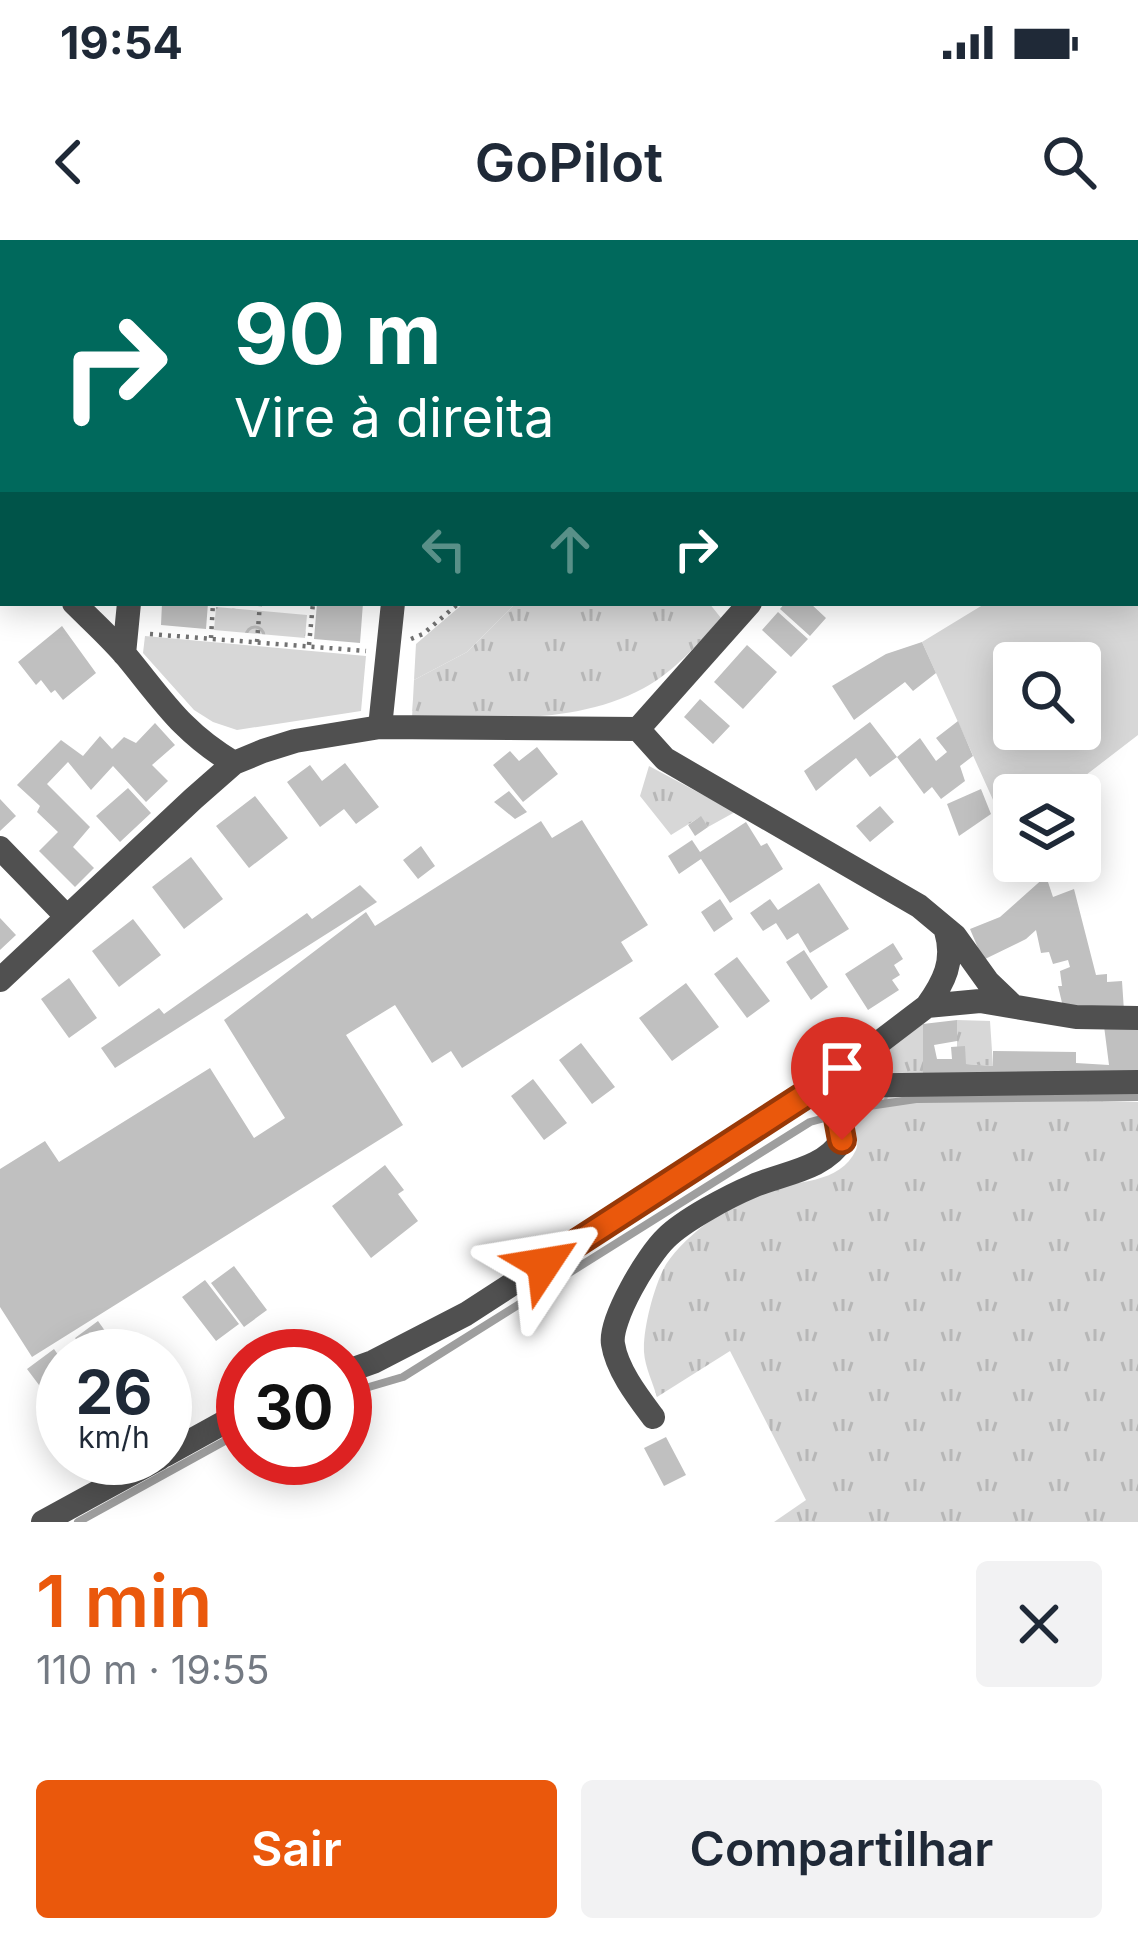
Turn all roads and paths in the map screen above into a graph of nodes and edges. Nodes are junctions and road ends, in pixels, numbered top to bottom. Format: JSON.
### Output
{"nodes":[{"id":1,"x":1030,"y":240,"type":"edge"},
{"id":2,"x":1042,"y":240,"type":"edge"},
{"id":3,"x":77,"y":606,"type":"edge"},
{"id":4,"x":129,"y":606,"type":"edge"},
{"id":5,"x":213,"y":606,"type":"edge"},
{"id":6,"x":260,"y":606,"type":"edge"},
{"id":7,"x":313,"y":606,"type":"edge"},
{"id":8,"x":394,"y":606,"type":"edge"},
{"id":9,"x":456,"y":606,"type":"edge"},
{"id":10,"x":747,"y":606,"type":"edge"},
{"id":11,"x":144,"y":633,"type":"dead end"},
{"id":12,"x":211,"y":638,"type":"junction"},
{"id":13,"x":256,"y":642,"type":"junction"},
{"id":14,"x":402,"y":643,"type":"dead end"},
{"id":15,"x":309,"y":646,"type":"junction"},
{"id":16,"x":367,"y":651,"type":"dead end"},
{"id":17,"x":124,"y":654,"type":"junction"},
{"id":18,"x":380,"y":728,"type":"junction"},
{"id":19,"x":638,"y":729,"type":"junction"},
{"id":20,"x":234,"y":763,"type":"junction"},
{"id":21,"x":0,"y":848,"type":"edge"},
{"id":22,"x":67,"y":917,"type":"junction"},
{"id":23,"x":944,"y":924,"type":"junction"},
{"id":24,"x":0,"y":980,"type":"edge"},
{"id":25,"x":1011,"y":1004,"type":"junction"},
{"id":26,"x":927,"y":1006,"type":"junction"},
{"id":27,"x":1138,"y":1018,"type":"edge"},
{"id":28,"x":1138,"y":1082,"type":"edge"},
{"id":29,"x":825,"y":1086,"type":"junction"},
{"id":30,"x":372,"y":1363,"type":"edge"},
{"id":31,"x":653,"y":1418,"type":"dead end"},
{"id":32,"x":110,"y":1485,"type":"edge"},
{"id":33,"x":44,"y":1522,"type":"edge"}],
"edges":[{"from":1,"to":2,"type":"path"},
{"from":3,"to":17,"type":"street"},
{"from":4,"to":17,"type":"street"},
{"from":5,"to":12,"type":"path"},
{"from":6,"to":13,"type":"path"},
{"from":7,"to":15,"type":"path"},
{"from":8,"to":18,"type":"street"},
{"from":9,"to":14,"type":"path"},
{"from":10,"to":19,"type":"street"},
{"from":11,"to":12,"type":"path"},
{"from":12,"to":13,"type":"path"},
{"from":13,"to":15,"type":"path"},
{"from":15,"to":16,"type":"path"},
{"from":17,"to":20,"type":"street"},
{"from":18,"to":19,"type":"street"},
{"from":18,"to":20,"type":"street"},
{"from":19,"to":23,"type":"street"},
{"from":20,"to":22,"type":"street"},
{"from":21,"to":22,"type":"street"},
{"from":22,"to":24,"type":"street"},
{"from":23,"to":25,"type":"street"},
{"from":23,"to":26,"type":"street"},
{"from":25,"to":26,"type":"street"},
{"from":25,"to":27,"type":"street"},
{"from":26,"to":29,"type":"street"},
{"from":28,"to":29,"type":"street"},
{"from":29,"to":30,"type":"street"},
{"from":29,"to":31,"type":"street"},
{"from":32,"to":33,"type":"street"}]}
